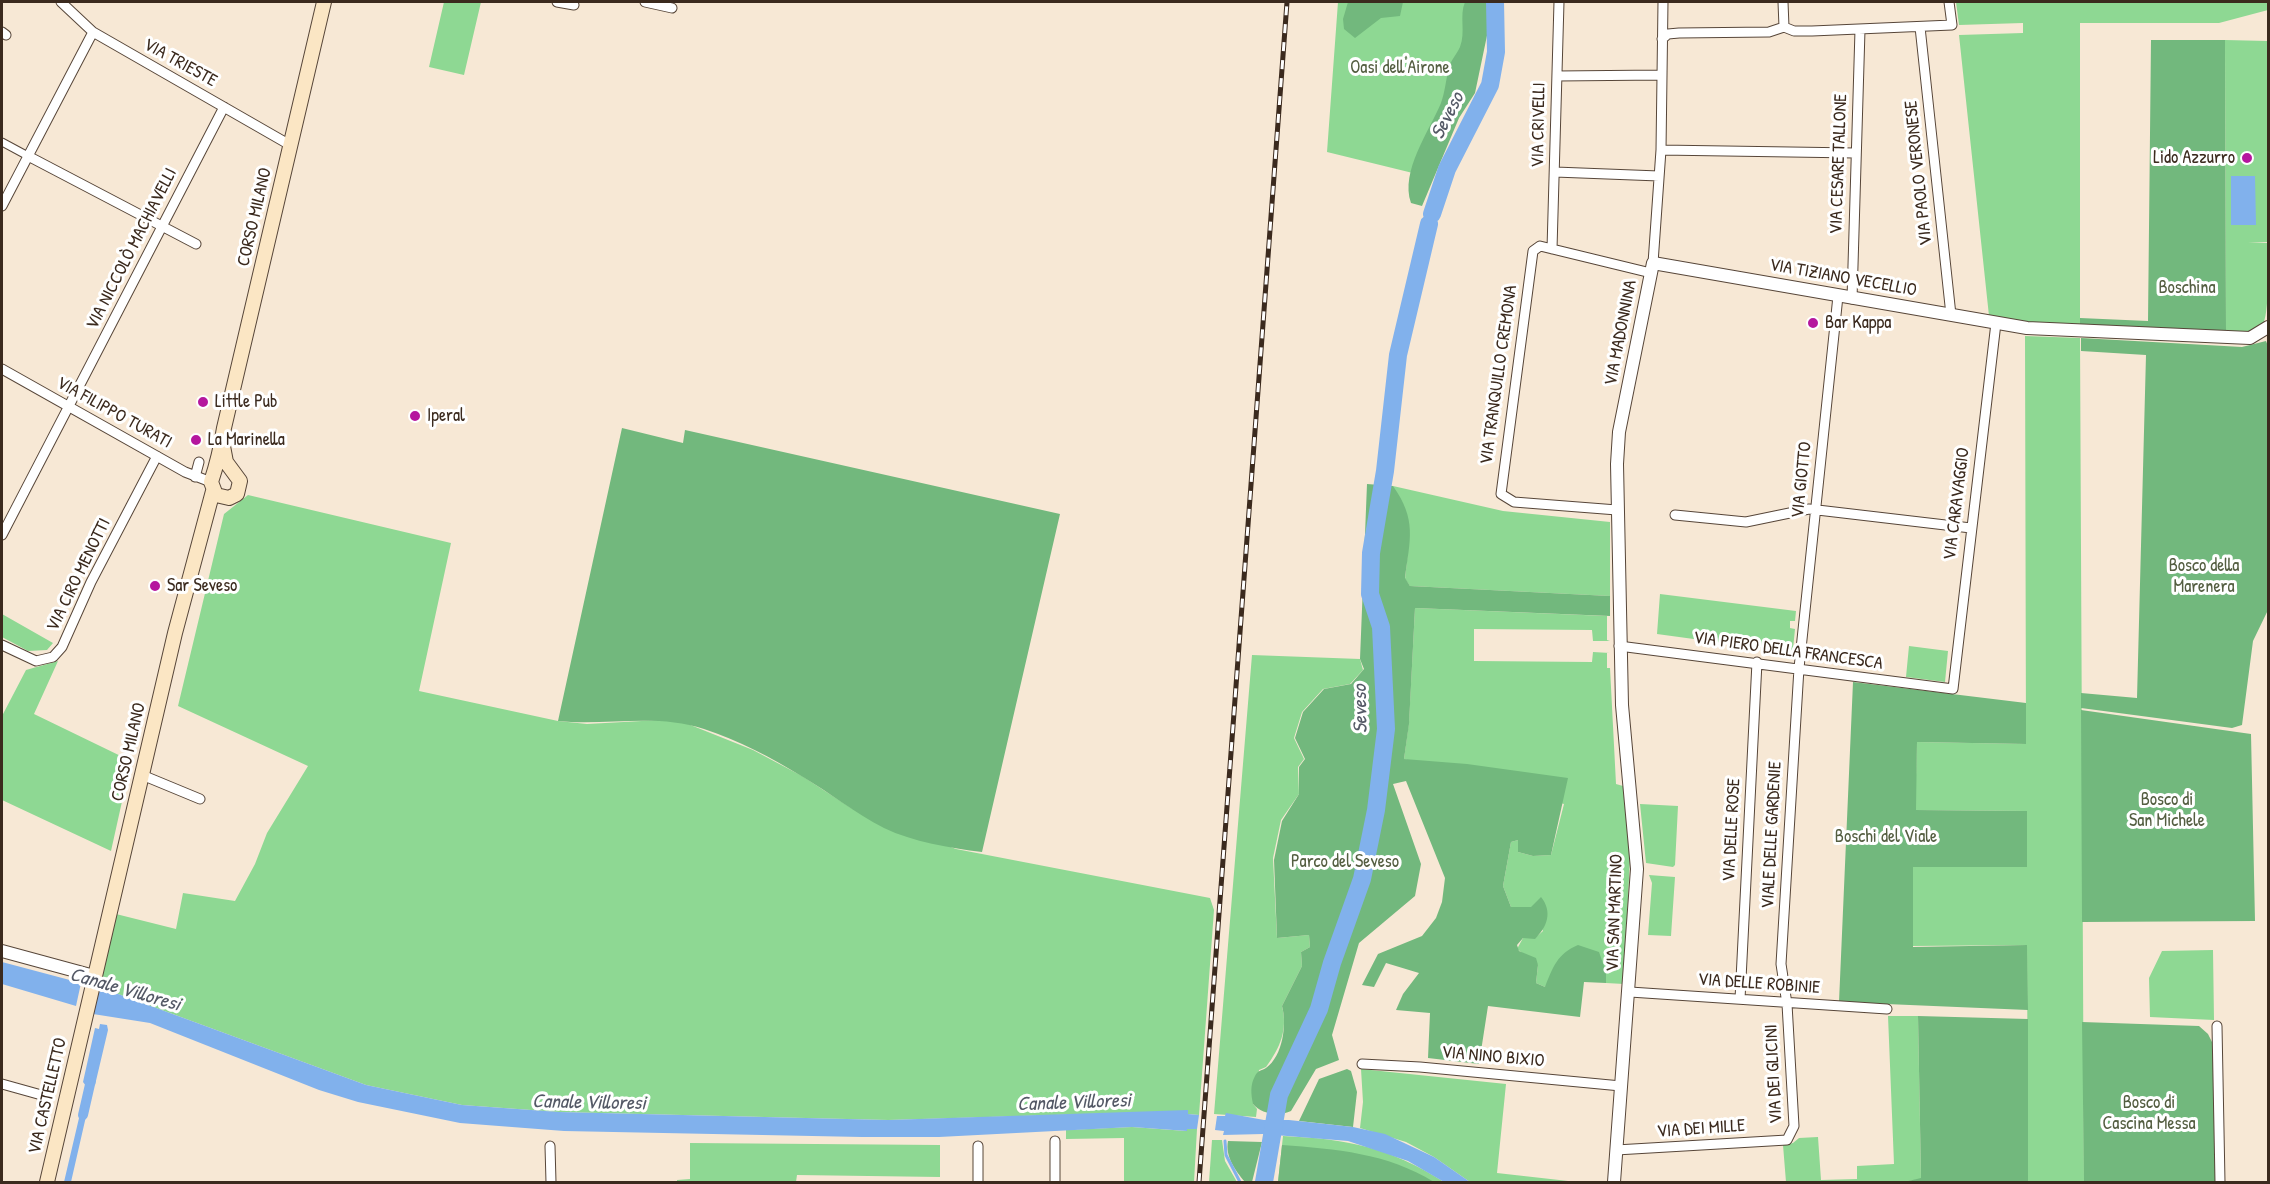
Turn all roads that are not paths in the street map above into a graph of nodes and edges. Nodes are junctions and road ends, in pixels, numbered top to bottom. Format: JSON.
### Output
{"nodes":[{"id":1,"x":61,"y":2,"type":"edge"},
{"id":2,"x":324,"y":2,"type":"edge"},
{"id":3,"x":557,"y":2,"type":"edge"},
{"id":4,"x":645,"y":2,"type":"edge"},
{"id":5,"x":1559,"y":2,"type":"edge"},
{"id":6,"x":1663,"y":2,"type":"edge"},
{"id":7,"x":1783,"y":2,"type":"edge"},
{"id":8,"x":1949,"y":2,"type":"edge"},
{"id":9,"x":574,"y":5,"type":"dead end"},
{"id":10,"x":672,"y":8,"type":"dead end"},
{"id":11,"x":1784,"y":27,"type":"junction"},
{"id":12,"x":1920,"y":27,"type":"junction"},
{"id":13,"x":1860,"y":30,"type":"junction"},
{"id":14,"x":93,"y":32,"type":"junction"},
{"id":15,"x":1665,"y":33,"type":"junction"},
{"id":16,"x":1661,"y":75,"type":"junction"},
{"id":17,"x":1557,"y":76,"type":"junction"},
{"id":18,"x":224,"y":106,"type":"junction"},
{"id":19,"x":2,"y":142,"type":"edge"},
{"id":20,"x":290,"y":145,"type":"junction"},
{"id":21,"x":1660,"y":150,"type":"junction"},
{"id":22,"x":1855,"y":153,"type":"junction"},
{"id":23,"x":28,"y":156,"type":"junction"},
{"id":24,"x":1555,"y":172,"type":"junction"},
{"id":25,"x":1659,"y":176,"type":"junction"},
{"id":26,"x":2,"y":206,"type":"edge"},
{"id":27,"x":162,"y":226,"type":"junction"},
{"id":28,"x":196,"y":244,"type":"dead end"},
{"id":29,"x":1552,"y":249,"type":"junction"},
{"id":30,"x":1652,"y":268,"type":"junction"},
{"id":31,"x":1838,"y":296,"type":"junction"},
{"id":32,"x":1852,"y":298,"type":"junction"},
{"id":33,"x":1951,"y":315,"type":"junction"},
{"id":34,"x":1996,"y":323,"type":"junction"},
{"id":35,"x":2268,"y":327,"type":"edge"},
{"id":36,"x":2,"y":369,"type":"edge"},
{"id":37,"x":69,"y":406,"type":"junction"},
{"id":38,"x":222,"y":441,"type":"junction"},
{"id":39,"x":157,"y":456,"type":"junction"},
{"id":40,"x":199,"y":462,"type":"dead end"},
{"id":41,"x":232,"y":471,"type":"junction"},
{"id":42,"x":195,"y":477,"type":"junction"},
{"id":43,"x":216,"y":486,"type":"junction"},
{"id":44,"x":1617,"y":510,"type":"junction"},
{"id":45,"x":1815,"y":510,"type":"junction"},
{"id":46,"x":1675,"y":515,"type":"dead end"},
{"id":47,"x":1971,"y":528,"type":"junction"},
{"id":48,"x":2,"y":535,"type":"edge"},
{"id":49,"x":2,"y":645,"type":"edge"},
{"id":50,"x":1619,"y":646,"type":"junction"},
{"id":51,"x":1757,"y":662,"type":"junction"},
{"id":52,"x":1799,"y":668,"type":"junction"},
{"id":53,"x":1953,"y":689,"type":"joint"},
{"id":54,"x":142,"y":775,"type":"junction"},
{"id":55,"x":200,"y":799,"type":"dead end"},
{"id":56,"x":2,"y":951,"type":"edge"},
{"id":57,"x":93,"y":981,"type":"junction"},
{"id":58,"x":1630,"y":992,"type":"junction"},
{"id":59,"x":1740,"y":999,"type":"junction"},
{"id":60,"x":1787,"y":1004,"type":"junction"},
{"id":61,"x":1887,"y":1009,"type":"dead end"},
{"id":62,"x":86,"y":1014,"type":"joint"},
{"id":63,"x":2217,"y":1026,"type":"dead end"},
{"id":64,"x":1362,"y":1064,"type":"dead end"},
{"id":65,"x":2,"y":1084,"type":"edge"},
{"id":66,"x":1621,"y":1086,"type":"junction"},
{"id":67,"x":45,"y":1095,"type":"dead end"},
{"id":68,"x":1787,"y":1140,"type":"joint"},
{"id":69,"x":1055,"y":1141,"type":"dead end"},
{"id":70,"x":550,"y":1146,"type":"dead end"},
{"id":71,"x":978,"y":1146,"type":"dead end"},
{"id":72,"x":1616,"y":1150,"type":"junction"},
{"id":73,"x":47,"y":1182,"type":"edge"},
{"id":74,"x":551,"y":1182,"type":"edge"},
{"id":75,"x":978,"y":1182,"type":"edge"},
{"id":76,"x":1055,"y":1182,"type":"edge"},
{"id":77,"x":1614,"y":1182,"type":"edge"},
{"id":78,"x":2220,"y":1182,"type":"edge"}],
"edges":[{"from":1,"to":14,"type":"street","name":"VIA TRIESTE"},
{"from":2,"to":20,"type":"main road","name":"CORSO MILANO"},
{"from":3,"to":9,"type":"street"},
{"from":4,"to":10,"type":"street"},
{"from":5,"to":17,"type":"street","name":"VIA CRIVELLI"},
{"from":6,"to":15,"type":"street","name":"VIA MADONNINA"},
{"from":7,"to":11,"type":"street"},
{"from":8,"to":12,"type":"street"},
{"from":11,"to":13,"type":"street"},
{"from":11,"to":15,"type":"street"},
{"from":12,"to":13,"type":"street"},
{"from":12,"to":33,"type":"street","name":"VIA PAOLO VERONESE"},
{"from":13,"to":22,"type":"street","name":"VIA CESARE TALLONE"},
{"from":14,"to":18,"type":"street","name":"VIA TRIESTE"},
{"from":14,"to":23,"type":"street"},
{"from":15,"to":16,"type":"street","name":"VIA MADONNINA"},
{"from":16,"to":17,"type":"street"},
{"from":16,"to":21,"type":"street","name":"VIA MADONNINA"},
{"from":17,"to":24,"type":"street","name":"VIA CRIVELLI"},
{"from":18,"to":20,"type":"street","name":"VIA TRIESTE"},
{"from":18,"to":27,"type":"street","name":"VIA NICCOLÒ MACHIAVELLI"},
{"from":19,"to":23,"type":"street"},
{"from":20,"to":38,"type":"main road","name":"CORSO MILANO"},
{"from":21,"to":22,"type":"street"},
{"from":21,"to":25,"type":"street","name":"VIA MADONNINA"},
{"from":22,"to":32,"type":"street","name":"VIA CESARE TALLONE"},
{"from":23,"to":26,"type":"street"},
{"from":23,"to":27,"type":"street"},
{"from":24,"to":25,"type":"street"},
{"from":24,"to":29,"type":"street","name":"VIA CRIVELLI"},
{"from":25,"to":30,"type":"street","name":"VIA MADONNINA"},
{"from":27,"to":28,"type":"street"},
{"from":27,"to":37,"type":"street","name":"VIA NICCOLÒ MACHIAVELLI"},
{"from":29,"to":30,"type":"street"},
{"from":29,"to":44,"type":"street","name":"VIA TRANQUILLO CREMONA"},
{"from":30,"to":31,"type":"street","name":"VIA TIZIANO VECELLIO"},
{"from":30,"to":44,"type":"street","name":"VIA MADONNINA"},
{"from":31,"to":32,"type":"street","name":"VIA TIZIANO VECELLIO"},
{"from":31,"to":45,"type":"street","name":"VIA GIOTTO"},
{"from":32,"to":33,"type":"street","name":"VIA TIZIANO VECELLIO"},
{"from":33,"to":34,"type":"street","name":"VIA TIZIANO VECELLIO"},
{"from":34,"to":35,"type":"street","name":"VIA TIZIANO VECELLIO"},
{"from":34,"to":47,"type":"street","name":"VIA CARAVAGGIO"},
{"from":36,"to":37,"type":"street","name":"VIA FILIPPO TURATI"},
{"from":37,"to":39,"type":"street","name":"VIA FILIPPO TURATI"},
{"from":37,"to":48,"type":"street","name":"VIA NICCOLÒ MACHIAVELLI"},
{"from":38,"to":41,"type":"main road"},
{"from":38,"to":43,"type":"main road","name":"CORSO MILANO"},
{"from":39,"to":42,"type":"street","name":"VIA FILIPPO TURATI"},
{"from":39,"to":49,"type":"street","name":"VIA CIRO MENOTTI"},
{"from":40,"to":42,"type":"street"},
{"from":41,"to":43,"type":"main road"},
{"from":41,"to":43,"type":"main road"},
{"from":42,"to":43,"type":"street","name":"VIA FILIPPO TURATI"},
{"from":43,"to":54,"type":"main road","name":"CORSO MILANO"},
{"from":44,"to":50,"type":"street","name":"VIA MADONNINA"},
{"from":45,"to":46,"type":"street"},
{"from":45,"to":47,"type":"street"},
{"from":45,"to":52,"type":"street","name":"VIA GIOTTO"},
{"from":47,"to":53,"type":"street","name":"VIA CARAVAGGIO"},
{"from":50,"to":51,"type":"street","name":"VIA PIERO DELLA FRANCESCA"},
{"from":50,"to":58,"type":"street","name":"VIA SAN MARTINO"},
{"from":51,"to":52,"type":"street","name":"VIA PIERO DELLA FRANCESCA"},
{"from":51,"to":59,"type":"street","name":"VIA DELLE ROSE"},
{"from":52,"to":53,"type":"street","name":"VIA PIERO DELLA FRANCESCA"},
{"from":52,"to":60,"type":"street","name":"VIALE DELLE GARDENIE"},
{"from":54,"to":55,"type":"street"},
{"from":54,"to":57,"type":"main road","name":"CORSO MILANO"},
{"from":56,"to":57,"type":"street"},
{"from":57,"to":62,"type":"main road","name":"CORSO MILANO"},
{"from":58,"to":59,"type":"street","name":"VIA DELLE ROBINIE"},
{"from":58,"to":66,"type":"street","name":"VIA SAN MARTINO"},
{"from":59,"to":60,"type":"street","name":"VIA DELLE ROBINIE"},
{"from":60,"to":61,"type":"street","name":"VIA DELLE ROBINIE"},
{"from":60,"to":68,"type":"street","name":"VIA DEI GLICINI"},
{"from":62,"to":73,"type":"main road","name":"VIA CASTELLETTO"},
{"from":63,"to":78,"type":"street"},
{"from":64,"to":66,"type":"street","name":"VIA NINO BIXIO"},
{"from":65,"to":67,"type":"street"},
{"from":66,"to":72,"type":"street","name":"VIA SAN MARTINO"},
{"from":68,"to":72,"type":"street","name":"VIA DEI MILLE"},
{"from":69,"to":76,"type":"street"},
{"from":70,"to":74,"type":"street"},
{"from":71,"to":75,"type":"street"},
{"from":72,"to":77,"type":"street","name":"VIA SAN MARTINO"}]}
